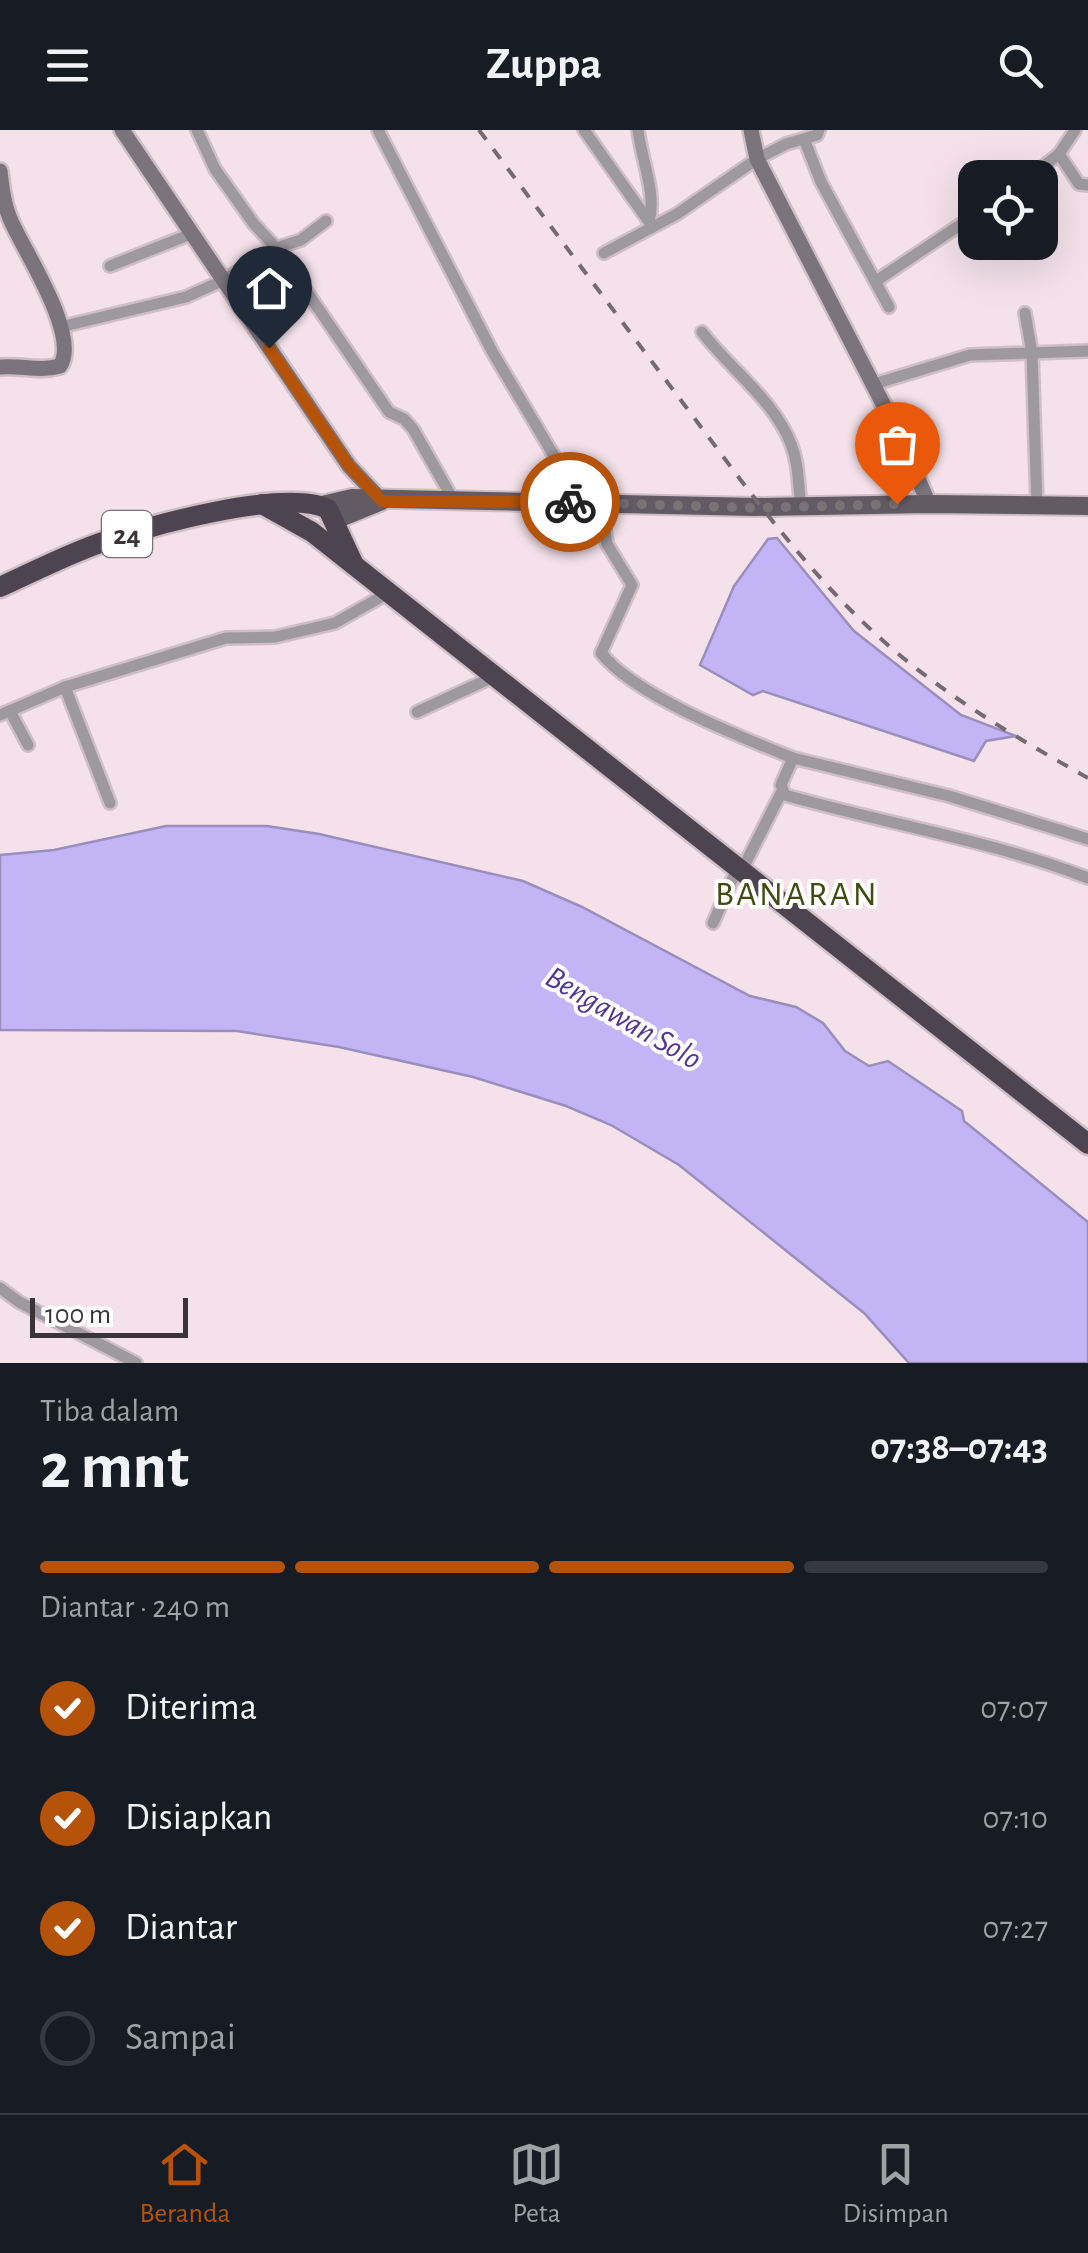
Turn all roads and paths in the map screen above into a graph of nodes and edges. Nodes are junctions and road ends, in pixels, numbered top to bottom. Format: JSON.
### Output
{"nodes":[{"id":1,"x":122,"y":130,"type":"edge"},
{"id":2,"x":197,"y":130,"type":"edge"},
{"id":3,"x":378,"y":130,"type":"edge"},
{"id":4,"x":584,"y":130,"type":"edge"},
{"id":5,"x":638,"y":130,"type":"edge"},
{"id":6,"x":751,"y":130,"type":"edge"},
{"id":7,"x":819,"y":130,"type":"edge"},
{"id":8,"x":1075,"y":130,"type":"edge"},
{"id":9,"x":804,"y":139,"type":"junction"},
{"id":10,"x":1059,"y":154,"type":"junction"},
{"id":11,"x":756,"y":159,"type":"junction"},
{"id":12,"x":1052,"y":160,"type":"edge"},
{"id":13,"x":0,"y":170,"type":"edge"},
{"id":14,"x":1088,"y":185,"type":"edge"},
{"id":15,"x":326,"y":220,"type":"dead end"},
{"id":16,"x":651,"y":224,"type":"junction"},
{"id":17,"x":958,"y":226,"type":"edge"},
{"id":18,"x":192,"y":234,"type":"junction"},
{"id":19,"x":276,"y":248,"type":"junction"},
{"id":20,"x":604,"y":254,"type":"dead end"},
{"id":21,"x":110,"y":266,"type":"dead end"},
{"id":22,"x":224,"y":280,"type":"junction"},
{"id":23,"x":876,"y":281,"type":"junction"},
{"id":24,"x":890,"y":308,"type":"dead end"},
{"id":25,"x":1025,"y":313,"type":"dead end"},
{"id":26,"x":60,"y":327,"type":"junction"},
{"id":27,"x":702,"y":332,"type":"dead end"},
{"id":28,"x":1088,"y":351,"type":"edge"},
{"id":29,"x":1032,"y":354,"type":"junction"},
{"id":30,"x":0,"y":367,"type":"edge"},
{"id":31,"x":874,"y":384,"type":"junction"},
{"id":32,"x":382,"y":501,"type":"junction"},
{"id":33,"x":454,"y":501,"type":"junction"},
{"id":34,"x":592,"y":503,"type":"junction"},
{"id":35,"x":262,"y":504,"type":"junction"},
{"id":36,"x":929,"y":504,"type":"junction"},
{"id":37,"x":1037,"y":505,"type":"junction"},
{"id":38,"x":318,"y":506,"type":"junction"},
{"id":39,"x":801,"y":506,"type":"junction"},
{"id":40,"x":1088,"y":506,"type":"edge"},
{"id":41,"x":333,"y":521,"type":"junction"},
{"id":42,"x":312,"y":532,"type":"junction"},
{"id":43,"x":355,"y":567,"type":"junction"},
{"id":44,"x":0,"y":588,"type":"edge"},
{"id":45,"x":388,"y":593,"type":"junction"},
{"id":46,"x":493,"y":676,"type":"junction"},
{"id":47,"x":65,"y":687,"type":"junction"},
{"id":48,"x":417,"y":712,"type":"dead end"},
{"id":49,"x":5,"y":713,"type":"edge"},
{"id":50,"x":28,"y":746,"type":"dead end"},
{"id":51,"x":792,"y":758,"type":"junction"},
{"id":52,"x":782,"y":791,"type":"junction"},
{"id":53,"x":110,"y":803,"type":"dead end"},
{"id":54,"x":1088,"y":839,"type":"edge"},
{"id":55,"x":739,"y":870,"type":"junction"},
{"id":56,"x":1088,"y":878,"type":"edge"},
{"id":57,"x":713,"y":923,"type":"dead end"},
{"id":58,"x":1088,"y":1144,"type":"edge"},
{"id":59,"x":0,"y":1288,"type":"edge"},
{"id":60,"x":136,"y":1363,"type":"edge"}],
"edges":[{"from":1,"to":18,"type":"street"},
{"from":2,"to":19,"type":"street"},
{"from":3,"to":34,"type":"street"},
{"from":4,"to":16,"type":"street"},
{"from":5,"to":16,"type":"street"},
{"from":6,"to":11,"type":"street"},
{"from":7,"to":9,"type":"street"},
{"from":8,"to":10,"type":"street"},
{"from":9,"to":11,"type":"street"},
{"from":9,"to":23,"type":"street"},
{"from":10,"to":12,"type":"street"},
{"from":10,"to":14,"type":"street"},
{"from":11,"to":16,"type":"street"},
{"from":11,"to":31,"type":"street"},
{"from":13,"to":26,"type":"street"},
{"from":15,"to":19,"type":"street"},
{"from":16,"to":20,"type":"street"},
{"from":17,"to":23,"type":"street"},
{"from":18,"to":21,"type":"street"},
{"from":18,"to":22,"type":"street"},
{"from":19,"to":22,"type":"street"},
{"from":19,"to":33,"type":"street"},
{"from":22,"to":26,"type":"street"},
{"from":22,"to":32,"type":"street"},
{"from":23,"to":24,"type":"street"},
{"from":25,"to":29,"type":"street"},
{"from":26,"to":30,"type":"street"},
{"from":27,"to":39,"type":"street"},
{"from":28,"to":29,"type":"street"},
{"from":29,"to":31,"type":"street"},
{"from":29,"to":37,"type":"street"},
{"from":31,"to":36,"type":"street"},
{"from":32,"to":33,"type":"main road"},
{"from":32,"to":38,"type":"main road"},
{"from":32,"to":41,"type":"main road"},
{"from":33,"to":34,"type":"main road"},
{"from":34,"to":39,"type":"main road"},
{"from":34,"to":51,"type":"street"},
{"from":35,"to":38,"type":"highway","number":"24"},
{"from":35,"to":42,"type":"highway"},
{"from":35,"to":44,"type":"highway","number":"24"},
{"from":36,"to":37,"type":"main road"},
{"from":36,"to":39,"type":"main road"},
{"from":37,"to":40,"type":"main road"},
{"from":38,"to":41,"type":"highway"},
{"from":38,"to":42,"type":"highway"},
{"from":41,"to":42,"type":"highway"},
{"from":41,"to":43,"type":"highway"},
{"from":42,"to":43,"type":"highway"},
{"from":43,"to":45,"type":"highway"},
{"from":45,"to":46,"type":"highway"},
{"from":45,"to":47,"type":"street"},
{"from":46,"to":48,"type":"street"},
{"from":46,"to":55,"type":"highway"},
{"from":47,"to":49,"type":"street"},
{"from":47,"to":53,"type":"street"},
{"from":49,"to":50,"type":"street"},
{"from":51,"to":52,"type":"street"},
{"from":51,"to":54,"type":"street"},
{"from":52,"to":55,"type":"street"},
{"from":52,"to":56,"type":"street"},
{"from":55,"to":57,"type":"street"},
{"from":55,"to":58,"type":"highway"},
{"from":59,"to":60,"type":"street"}]}
